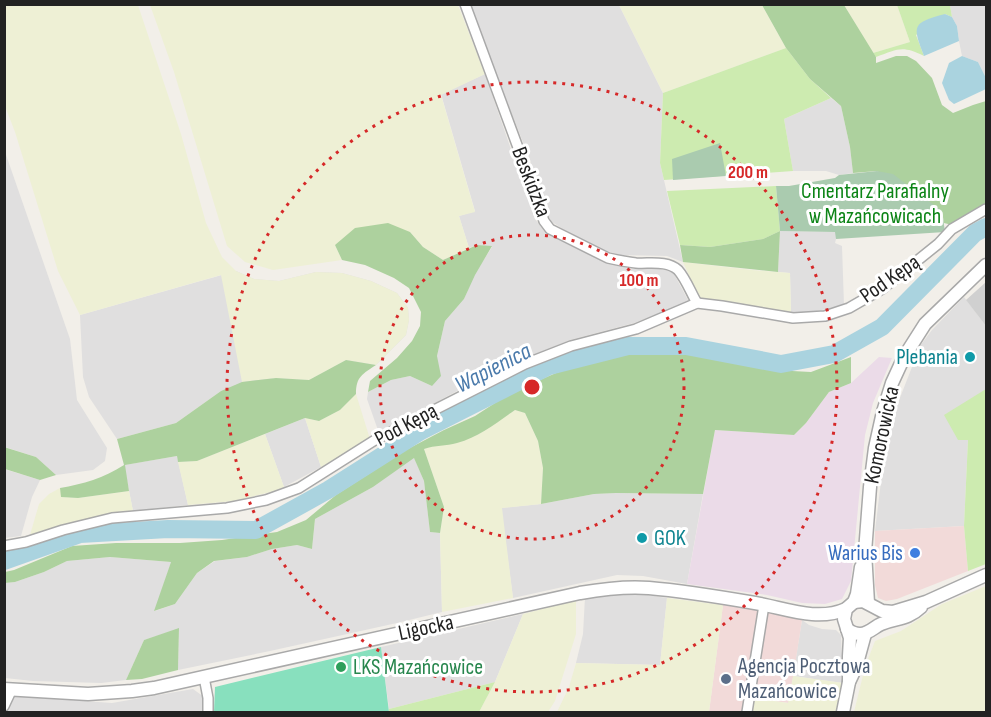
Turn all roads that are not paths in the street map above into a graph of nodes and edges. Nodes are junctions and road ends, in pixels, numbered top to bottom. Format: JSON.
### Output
{"nodes":[{"id":1,"x":465,"y":4,"type":"edge"},
{"id":2,"x":987,"y":209,"type":"edge"},
{"id":3,"x":987,"y":265,"type":"edge"},
{"id":4,"x":697,"y":303,"type":"junction"},
{"id":5,"x":4,"y":546,"type":"edge"},
{"id":6,"x":865,"y":552,"type":"junction"},
{"id":7,"x":987,"y":575,"type":"edge"},
{"id":8,"x":926,"y":602,"type":"junction"},
{"id":9,"x":764,"y":605,"type":"junction"},
{"id":10,"x":850,"y":605,"type":"junction"},
{"id":11,"x":871,"y":605,"type":"junction"},
{"id":12,"x":806,"y":614,"type":"junction"},
{"id":13,"x":846,"y":626,"type":"junction"},
{"id":14,"x":870,"y":630,"type":"junction"},
{"id":15,"x":204,"y":677,"type":"junction"},
{"id":16,"x":849,"y":682,"type":"junction"},
{"id":17,"x":8,"y":689,"type":"edge"},
{"id":18,"x":4,"y":706,"type":"edge"},
{"id":19,"x":208,"y":712,"type":"edge"},
{"id":20,"x":747,"y":712,"type":"edge"},
{"id":21,"x":843,"y":712,"type":"edge"}],
"edges":[{"from":1,"to":4,"type":"street","name":"Beskidzka"},
{"from":2,"to":4,"type":"street","name":"Pod Kępą"},
{"from":3,"to":6,"type":"street","name":"Komorowicka"},
{"from":4,"to":5,"type":"street","name":"Pod Kępą"},
{"from":6,"to":10,"type":"street"},
{"from":6,"to":11,"type":"street","name":"Komorowicka"},
{"from":7,"to":8,"type":"street"},
{"from":8,"to":11,"type":"street"},
{"from":8,"to":14,"type":"street"},
{"from":9,"to":12,"type":"street","name":"Ligocka"},
{"from":9,"to":15,"type":"street","name":"Ligocka"},
{"from":9,"to":20,"type":"street"},
{"from":10,"to":11,"type":"street"},
{"from":10,"to":12,"type":"street","name":"Ligocka"},
{"from":10,"to":13,"type":"street"},
{"from":11,"to":14,"type":"street"},
{"from":12,"to":13,"type":"street"},
{"from":13,"to":14,"type":"street"},
{"from":13,"to":16,"type":"street"},
{"from":14,"to":16,"type":"street"},
{"from":15,"to":17,"type":"street","name":"Ligocka"},
{"from":15,"to":19,"type":"street"},
{"from":16,"to":21,"type":"street"},
{"from":17,"to":18,"type":"street"}]}
